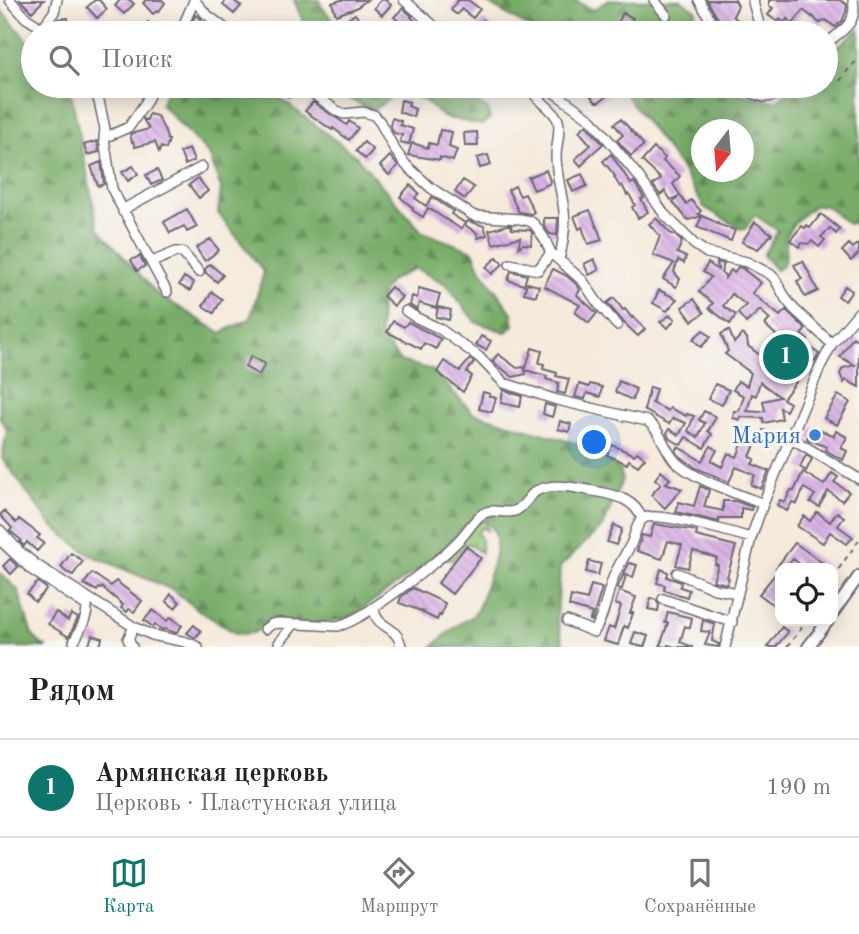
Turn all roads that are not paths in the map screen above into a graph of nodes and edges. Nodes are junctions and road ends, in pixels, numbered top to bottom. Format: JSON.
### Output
{"nodes":[{"id":1,"x":10,"y":0,"type":"edge"},
{"id":2,"x":57,"y":0,"type":"edge"},
{"id":3,"x":404,"y":0,"type":"edge"},
{"id":4,"x":654,"y":0,"type":"edge"},
{"id":5,"x":699,"y":0,"type":"edge"},
{"id":6,"x":853,"y":0,"type":"edge"},
{"id":7,"x":194,"y":1,"type":"edge"},
{"id":8,"x":751,"y":1,"type":"edge"},
{"id":9,"x":666,"y":15,"type":"dead end"},
{"id":10,"x":30,"y":21,"type":"edge"},
{"id":11,"x":50,"y":21,"type":"edge"},
{"id":12,"x":185,"y":21,"type":"edge"},
{"id":13,"x":215,"y":21,"type":"edge"},
{"id":14,"x":428,"y":21,"type":"edge"},
{"id":15,"x":711,"y":21,"type":"edge"},
{"id":16,"x":758,"y":21,"type":"edge"},
{"id":17,"x":838,"y":34,"type":"edge"},
{"id":18,"x":97,"y":98,"type":"edge"},
{"id":19,"x":148,"y":98,"type":"edge"},
{"id":20,"x":151,"y":98,"type":"edge"},
{"id":21,"x":319,"y":98,"type":"edge"},
{"id":22,"x":537,"y":98,"type":"edge"},
{"id":23,"x":562,"y":98,"type":"edge"},
{"id":24,"x":146,"y":116,"type":"dead end"},
{"id":25,"x":104,"y":138,"type":"junction"},
{"id":26,"x":202,"y":167,"type":"dead end"},
{"id":27,"x":123,"y":212,"type":"junction"},
{"id":28,"x":551,"y":253,"type":"junction"},
{"id":29,"x":559,"y":260,"type":"junction"},
{"id":30,"x":152,"y":262,"type":"junction"},
{"id":31,"x":510,"y":264,"type":"dead end"},
{"id":32,"x":199,"y":272,"type":"dead end"},
{"id":33,"x":167,"y":292,"type":"dead end"},
{"id":34,"x":406,"y":311,"type":"dead end"},
{"id":35,"x":859,"y":312,"type":"edge"},
{"id":36,"x":617,"y":325,"type":"dead end"},
{"id":37,"x":832,"y":344,"type":"junction"},
{"id":38,"x":791,"y":438,"type":"junction"},
{"id":39,"x":859,"y":479,"type":"edge"},
{"id":40,"x":763,"y":504,"type":"junction"},
{"id":41,"x":642,"y":519,"type":"junction"},
{"id":42,"x":0,"y":530,"type":"edge"},
{"id":43,"x":751,"y":538,"type":"junction"},
{"id":44,"x":0,"y":540,"type":"edge"},
{"id":45,"x":677,"y":573,"type":"dead end"},
{"id":46,"x":859,"y":576,"type":"edge"},
{"id":47,"x":738,"y":593,"type":"junction"},
{"id":48,"x":663,"y":599,"type":"dead end"},
{"id":49,"x":838,"y":606,"type":"edge"},
{"id":50,"x":374,"y":608,"type":"junction"},
{"id":51,"x":567,"y":621,"type":"dead end"},
{"id":52,"x":732,"y":622,"type":"junction"},
{"id":53,"x":294,"y":624,"type":"junction"},
{"id":54,"x":824,"y":626,"type":"edge"},
{"id":55,"x":134,"y":627,"type":"junction"},
{"id":56,"x":265,"y":629,"type":"dead end"},
{"id":57,"x":74,"y":642,"type":"dead end"},
{"id":58,"x":279,"y":643,"type":"dead end"},
{"id":59,"x":131,"y":647,"type":"edge"},
{"id":60,"x":198,"y":647,"type":"edge"},
{"id":61,"x":400,"y":647,"type":"edge"},
{"id":62,"x":725,"y":647,"type":"edge"},
{"id":63,"x":808,"y":647,"type":"edge"}],
"edges":[{"from":1,"to":10,"type":"street"},
{"from":2,"to":11,"type":"street"},
{"from":3,"to":14,"type":"street"},
{"from":4,"to":9,"type":"street"},
{"from":5,"to":15,"type":"street"},
{"from":6,"to":17,"type":"street"},
{"from":7,"to":12,"type":"street"},
{"from":7,"to":13,"type":"street"},
{"from":8,"to":16,"type":"street"},
{"from":18,"to":25,"type":"street"},
{"from":19,"to":25,"type":"street"},
{"from":20,"to":24,"type":"street"},
{"from":21,"to":28,"type":"street"},
{"from":22,"to":29,"type":"street"},
{"from":23,"to":37,"type":"street"},
{"from":25,"to":27,"type":"street"},
{"from":26,"to":27,"type":"street"},
{"from":27,"to":30,"type":"street"},
{"from":28,"to":29,"type":"street"},
{"from":28,"to":31,"type":"street"},
{"from":29,"to":36,"type":"street"},
{"from":30,"to":32,"type":"street"},
{"from":30,"to":33,"type":"street"},
{"from":34,"to":40,"type":"street"},
{"from":35,"to":37,"type":"street"},
{"from":37,"to":38,"type":"street"},
{"from":38,"to":39,"type":"street"},
{"from":38,"to":40,"type":"street"},
{"from":40,"to":43,"type":"street"},
{"from":41,"to":43,"type":"street"},
{"from":41,"to":50,"type":"street"},
{"from":41,"to":51,"type":"street"},
{"from":42,"to":55,"type":"street"},
{"from":43,"to":47,"type":"street"},
{"from":44,"to":57,"type":"street"},
{"from":45,"to":47,"type":"street"},
{"from":46,"to":49,"type":"main road"},
{"from":47,"to":52,"type":"street"},
{"from":48,"to":52,"type":"street"},
{"from":50,"to":53,"type":"street"},
{"from":50,"to":61,"type":"street"},
{"from":52,"to":62,"type":"street"},
{"from":53,"to":56,"type":"street"},
{"from":53,"to":58,"type":"street"},
{"from":54,"to":63,"type":"main road"},
{"from":55,"to":59,"type":"street"},
{"from":55,"to":60,"type":"street"}]}
